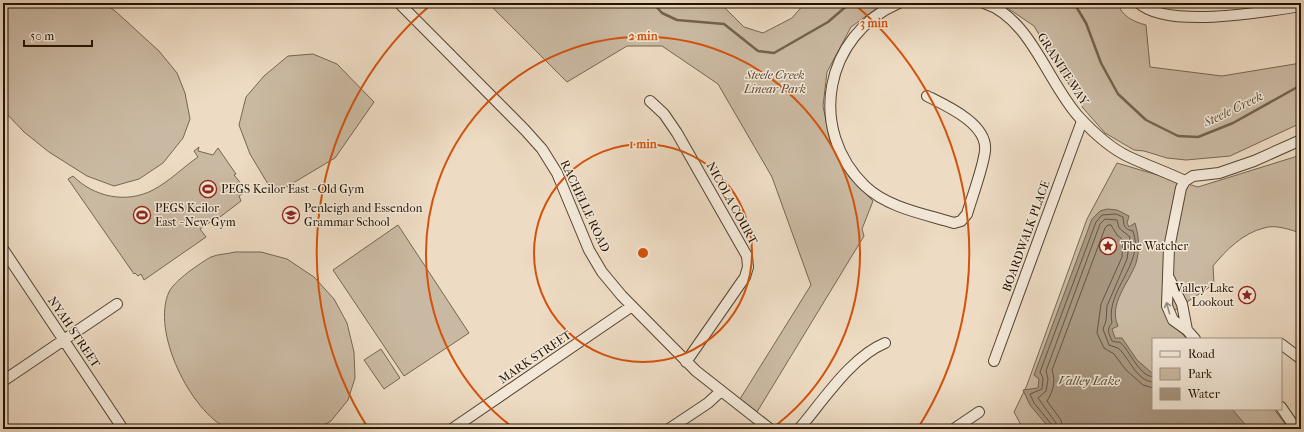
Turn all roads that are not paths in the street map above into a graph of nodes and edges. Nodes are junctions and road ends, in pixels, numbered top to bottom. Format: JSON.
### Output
{"nodes":[{"id":1,"x":399,"y":3,"type":"edge"},
{"id":2,"x":899,"y":3,"type":"edge"},
{"id":3,"x":984,"y":3,"type":"edge"},
{"id":4,"x":1133,"y":3,"type":"edge"},
{"id":5,"x":1139,"y":3,"type":"edge"},
{"id":6,"x":1301,"y":6,"type":"edge"},
{"id":7,"x":1166,"y":14,"type":"junction"},
{"id":8,"x":927,"y":96,"type":"dead end"},
{"id":9,"x":650,"y":101,"type":"dead end"},
{"id":10,"x":1082,"y":120,"type":"junction"},
{"id":11,"x":1301,"y":140,"type":"edge"},
{"id":12,"x":1185,"y":181,"type":"junction"},
{"id":13,"x":3,"y":249,"type":"edge"},
{"id":14,"x":1169,"y":278,"type":"junction"},
{"id":15,"x":117,"y":304,"type":"dead end"},
{"id":16,"x":632,"y":306,"type":"junction"},
{"id":17,"x":1187,"y":330,"type":"junction"},
{"id":18,"x":1194,"y":338,"type":"edge"},
{"id":19,"x":64,"y":340,"type":"junction"},
{"id":20,"x":885,"y":343,"type":"dead end"},
{"id":21,"x":1282,"y":345,"type":"edge"},
{"id":22,"x":1301,"y":359,"type":"edge"},
{"id":23,"x":994,"y":361,"type":"dead end"},
{"id":24,"x":686,"y":362,"type":"junction"},
{"id":25,"x":3,"y":381,"type":"edge"},
{"id":26,"x":721,"y":391,"type":"junction"},
{"id":27,"x":1282,"y":408,"type":"edge"},
{"id":28,"x":979,"y":412,"type":"dead end"},
{"id":29,"x":123,"y":429,"type":"edge"},
{"id":30,"x":452,"y":429,"type":"edge"},
{"id":31,"x":669,"y":429,"type":"edge"},
{"id":32,"x":770,"y":429,"type":"edge"},
{"id":33,"x":799,"y":429,"type":"edge"},
{"id":34,"x":954,"y":429,"type":"edge"},
{"id":35,"x":1296,"y":429,"type":"edge"}],
"edges":[{"from":1,"to":16,"type":"street","name":"RACHELLE ROAD"},
{"from":2,"to":8,"type":"street"},
{"from":3,"to":10,"type":"street","name":"GRANITE WAY"},
{"from":4,"to":7,"type":"street"},
{"from":5,"to":7,"type":"street"},
{"from":6,"to":7,"type":"street"},
{"from":9,"to":24,"type":"street","name":"NICOLA COURT"},
{"from":10,"to":12,"type":"street","name":"GRANITE WAY"},
{"from":10,"to":23,"type":"street","name":"BOARDWALK PLACE"},
{"from":11,"to":12,"type":"street"},
{"from":12,"to":14,"type":"street"},
{"from":13,"to":19,"type":"street","name":"NYAH STREET"},
{"from":14,"to":17,"type":"street"},
{"from":17,"to":14,"type":"street","one_way":true},
{"from":15,"to":19,"type":"street"},
{"from":16,"to":24,"type":"street","name":"RACHELLE ROAD"},
{"from":16,"to":30,"type":"street","name":"MARK STREET"},
{"from":17,"to":18,"type":"street"},
{"from":19,"to":25,"type":"street"},
{"from":19,"to":29,"type":"street","name":"NYAH STREET"},
{"from":20,"to":33,"type":"street"},
{"from":21,"to":22,"type":"street"},
{"from":24,"to":26,"type":"street","name":"RACHELLE ROAD"},
{"from":26,"to":31,"type":"street"},
{"from":26,"to":32,"type":"street","name":"RACHELLE ROAD"},
{"from":27,"to":35,"type":"street"},
{"from":28,"to":34,"type":"street"}]}
